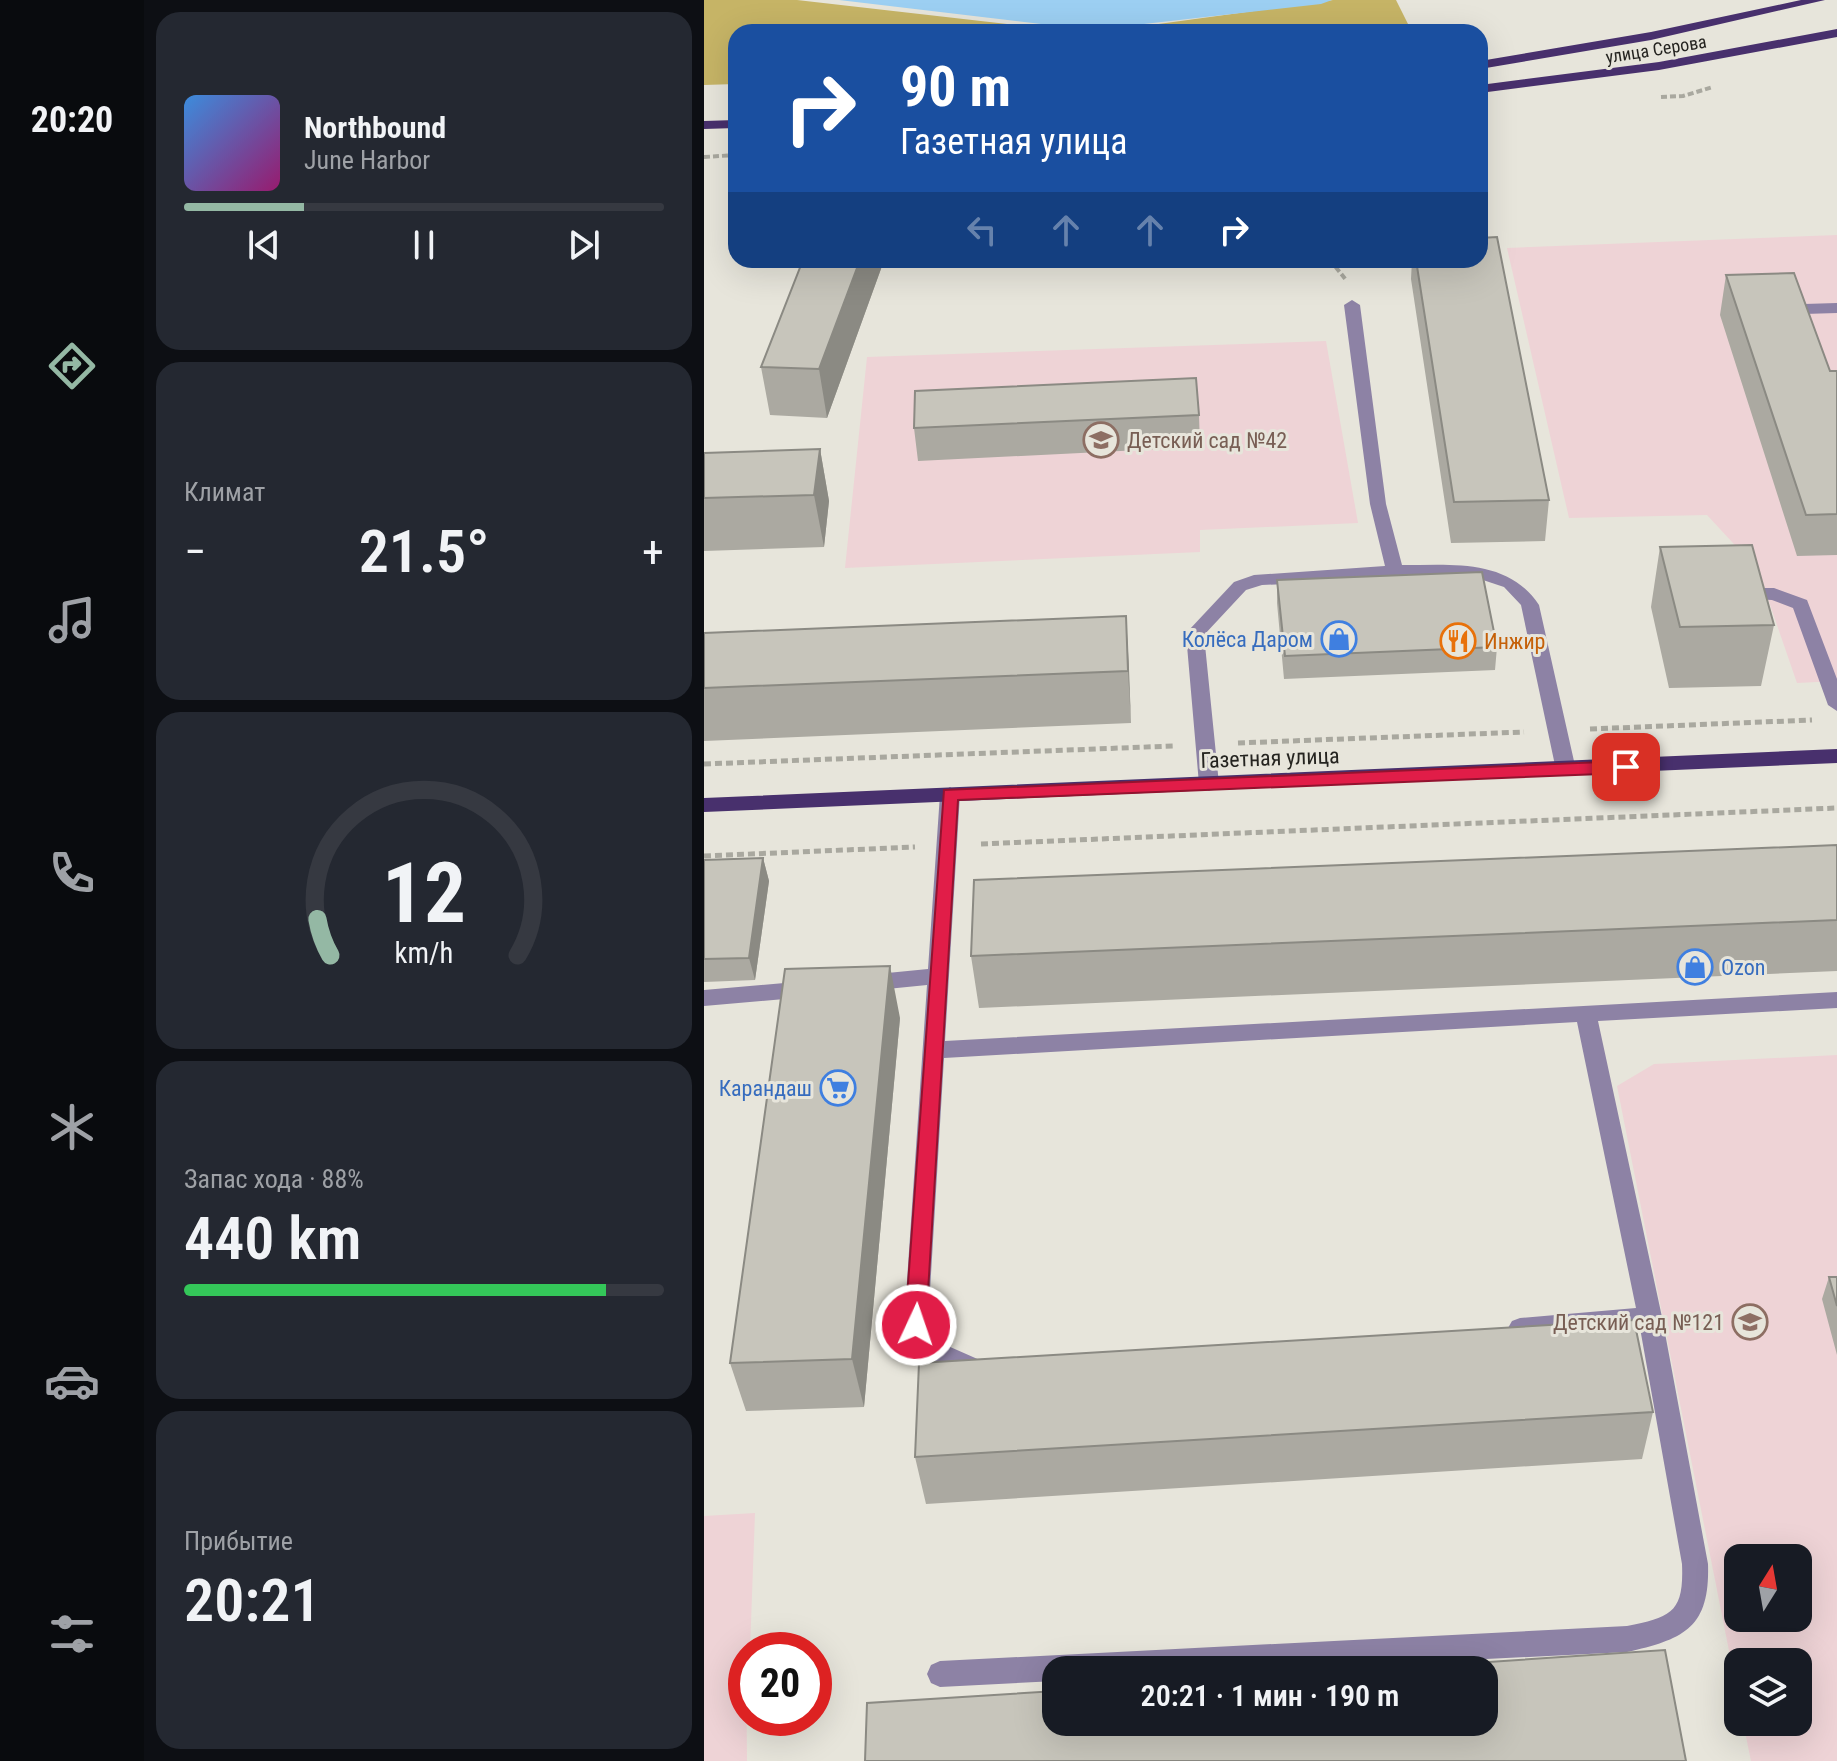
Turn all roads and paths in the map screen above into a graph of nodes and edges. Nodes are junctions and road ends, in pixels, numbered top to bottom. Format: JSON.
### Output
{"nodes":[{"id":1,"x":1819,"y":0,"type":"edge"},
{"id":2,"x":1837,"y":33,"type":"edge"},
{"id":3,"x":1488,"y":64,"type":"edge"},
{"id":4,"x":1488,"y":88,"type":"edge"},
{"id":5,"x":728,"y":124,"type":"edge"},
{"id":6,"x":704,"y":125,"type":"edge"},
{"id":7,"x":728,"y":156,"type":"edge"},
{"id":8,"x":704,"y":157,"type":"edge"},
{"id":9,"x":1352,"y":305,"type":"dead end"},
{"id":10,"x":1837,"y":308,"type":"edge"},
{"id":11,"x":1804,"y":309,"type":"edge"},
{"id":12,"x":1395,"y":571,"type":"junction"},
{"id":13,"x":1727,"y":594,"type":"edge"},
{"id":14,"x":1837,"y":705,"type":"edge"},
{"id":15,"x":1822,"y":720,"type":"dead end"},
{"id":16,"x":1559,"y":731,"type":"junction"},
{"id":17,"x":1206,"y":745,"type":"junction"},
{"id":18,"x":1837,"y":756,"type":"edge"},
{"id":19,"x":704,"y":764,"type":"edge"},
{"id":20,"x":1566,"y":770,"type":"junction"},
{"id":21,"x":1209,"y":784,"type":"junction"},
{"id":22,"x":950,"y":794,"type":"junction"},
{"id":23,"x":704,"y":805,"type":"edge"},
{"id":24,"x":1837,"y":808,"type":"edge"},
{"id":25,"x":948,"y":845,"type":"junction"},
{"id":26,"x":704,"y":856,"type":"edge"},
{"id":27,"x":938,"y":976,"type":"junction"},
{"id":28,"x":704,"y":998,"type":"edge"},
{"id":29,"x":1837,"y":1000,"type":"edge"},
{"id":30,"x":1586,"y":1014,"type":"junction"},
{"id":31,"x":933,"y":1050,"type":"junction"},
{"id":32,"x":1650,"y":1317,"type":"junction"},
{"id":33,"x":1493,"y":1330,"type":"edge"},
{"id":34,"x":996,"y":1370,"type":"edge"},
{"id":35,"x":940,"y":1674,"type":"dead end"}],
"edges":[{"from":1,"to":3,"type":"main road","name":"улица Серова"},
{"from":2,"to":4,"type":"main road","name":"улица Серова"},
{"from":5,"to":6,"type":"main road"},
{"from":7,"to":8,"type":"path"},
{"from":9,"to":12,"type":"lane"},
{"from":10,"to":11,"type":"lane"},
{"from":12,"to":16,"type":"lane"},
{"from":12,"to":17,"type":"lane"},
{"from":13,"to":14,"type":"lane"},
{"from":15,"to":16,"type":"path"},
{"from":16,"to":17,"type":"path"},
{"from":16,"to":20,"type":"lane"},
{"from":17,"to":19,"type":"path"},
{"from":17,"to":21,"type":"lane"},
{"from":18,"to":20,"type":"main road","name":"Газетная улица"},
{"from":20,"to":21,"type":"main road","name":"Газетная улица"},
{"from":21,"to":22,"type":"main road","name":"Газетная улица"},
{"from":22,"to":23,"type":"main road","name":"Газетная улица"},
{"from":22,"to":25,"type":"lane"},
{"from":24,"to":25,"type":"path"},
{"from":25,"to":26,"type":"path"},
{"from":25,"to":27,"type":"lane"},
{"from":27,"to":28,"type":"lane"},
{"from":27,"to":31,"type":"lane"},
{"from":29,"to":30,"type":"lane"},
{"from":30,"to":31,"type":"lane"},
{"from":30,"to":32,"type":"lane"},
{"from":31,"to":34,"type":"lane"},
{"from":32,"to":33,"type":"lane"},
{"from":32,"to":35,"type":"lane"}]}
